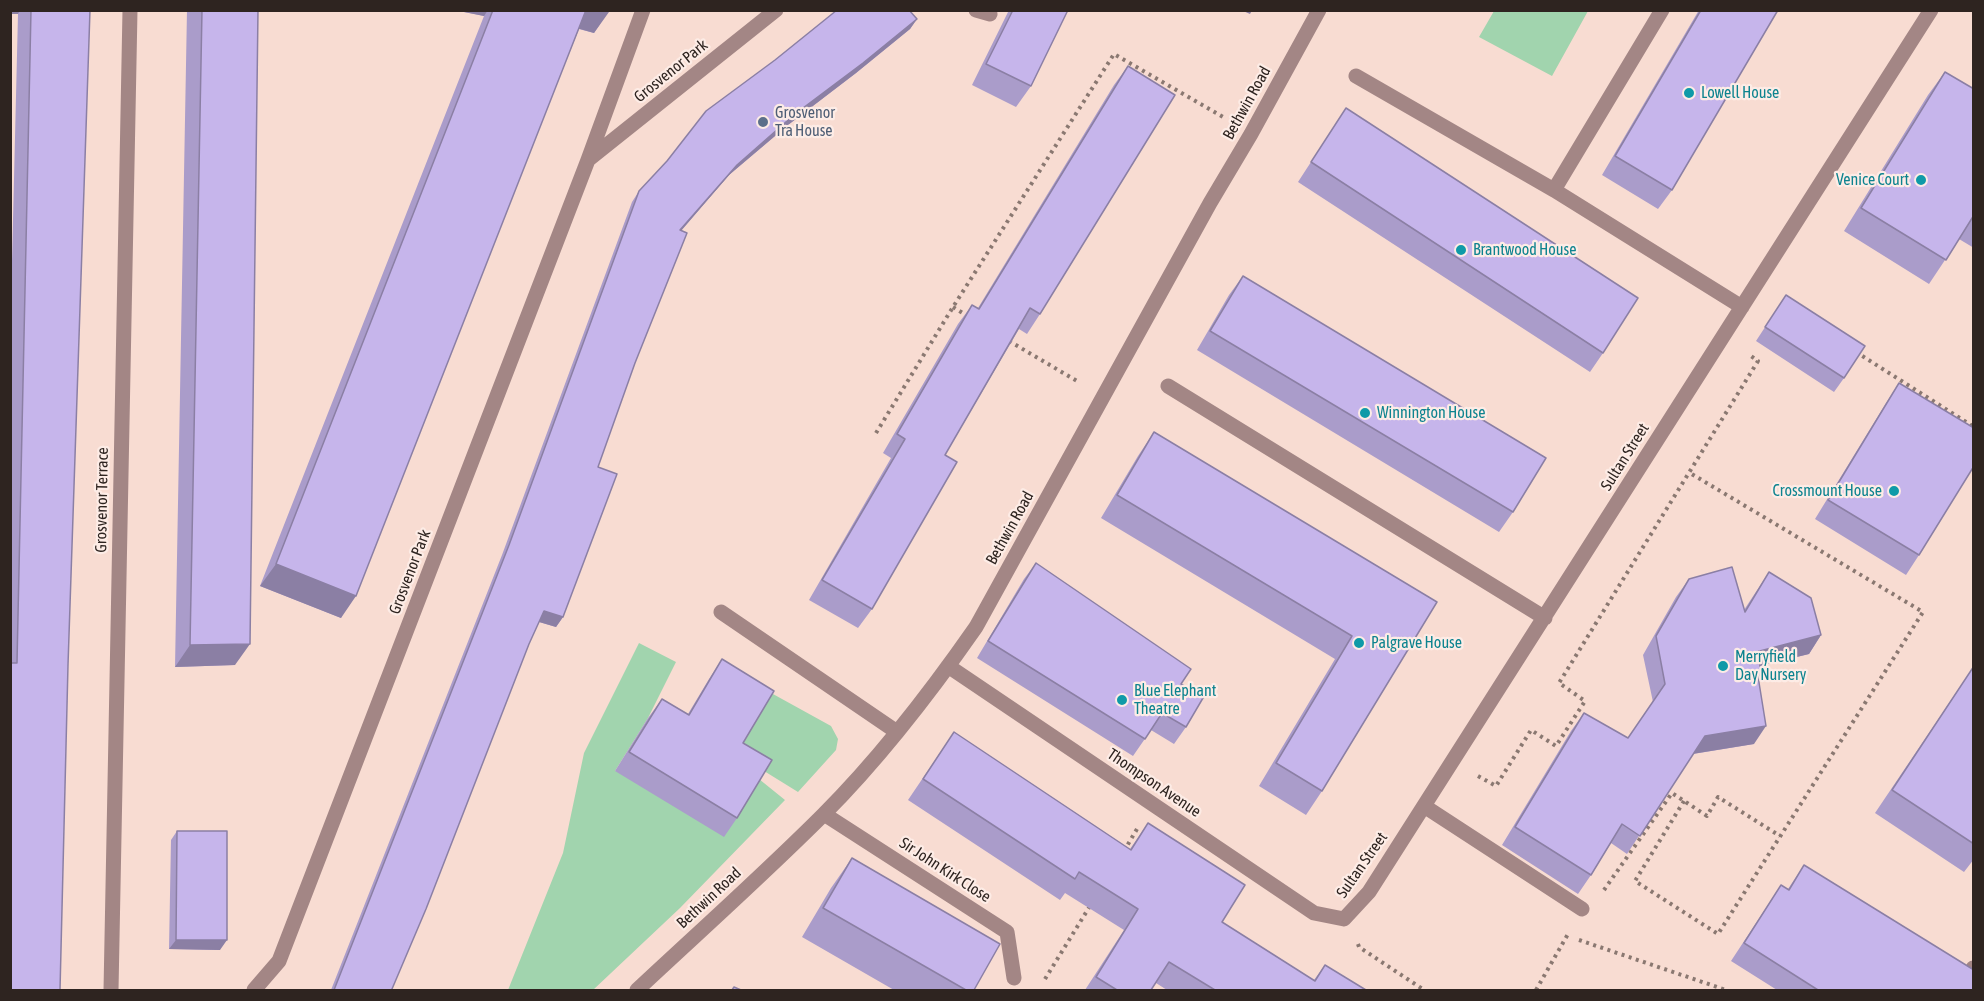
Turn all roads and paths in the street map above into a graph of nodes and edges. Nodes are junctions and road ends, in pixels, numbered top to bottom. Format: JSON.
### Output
{"nodes":[{"id":1,"x":130,"y":10,"type":"edge"},
{"id":2,"x":644,"y":10,"type":"edge"},
{"id":3,"x":776,"y":10,"type":"edge"},
{"id":4,"x":1319,"y":10,"type":"edge"},
{"id":5,"x":1662,"y":10,"type":"edge"},
{"id":6,"x":1931,"y":10,"type":"edge"},
{"id":7,"x":1356,"y":76,"type":"dead end"},
{"id":8,"x":1251,"y":134,"type":"junction"},
{"id":9,"x":588,"y":160,"type":"junction"},
{"id":10,"x":1554,"y":190,"type":"junction"},
{"id":11,"x":953,"y":307,"type":"junction"},
{"id":12,"x":1742,"y":307,"type":"junction"},
{"id":13,"x":973,"y":319,"type":"edge"},
{"id":14,"x":1003,"y":337,"type":"edge"},
{"id":15,"x":1854,"y":350,"type":"edge"},
{"id":16,"x":1758,"y":361,"type":"dead end"},
{"id":17,"x":1168,"y":386,"type":"dead end"},
{"id":18,"x":1103,"y":397,"type":"junction"},
{"id":19,"x":1974,"y":427,"type":"edge"},
{"id":20,"x":876,"y":433,"type":"dead end"},
{"id":21,"x":1690,"y":473,"type":"junction"},
{"id":22,"x":721,"y":612,"type":"dead end"},
{"id":23,"x":1545,"y":618,"type":"junction"},
{"id":24,"x":948,"y":666,"type":"junction"},
{"id":25,"x":897,"y":732,"type":"junction"},
{"id":26,"x":1453,"y":762,"type":"junction"},
{"id":27,"x":1684,"y":801,"type":"junction"},
{"id":28,"x":1152,"y":804,"type":"junction"},
{"id":29,"x":1424,"y":806,"type":"junction"},
{"id":30,"x":824,"y":814,"type":"junction"},
{"id":31,"x":1780,"y":836,"type":"junction"},
{"id":32,"x":1122,"y":854,"type":"edge"},
{"id":33,"x":1091,"y":903,"type":"edge"},
{"id":34,"x":1582,"y":909,"type":"junction"},
{"id":35,"x":1344,"y":919,"type":"junction"},
{"id":36,"x":1567,"y":936,"type":"junction"},
{"id":37,"x":1043,"y":982,"type":"dead end"},
{"id":38,"x":1017,"y":986,"type":"edge"},
{"id":39,"x":111,"y":990,"type":"edge"},
{"id":40,"x":254,"y":990,"type":"edge"},
{"id":41,"x":637,"y":990,"type":"edge"},
{"id":42,"x":1424,"y":990,"type":"edge"},
{"id":43,"x":1536,"y":990,"type":"edge"},
{"id":44,"x":1726,"y":990,"type":"edge"}],
"edges":[{"from":1,"to":39,"type":"street","name":"Grosvenor Terrace"},
{"from":2,"to":9,"type":"street","name":"Grosvenor Park"},
{"from":3,"to":9,"type":"street","name":"Grosvenor Park"},
{"from":4,"to":8,"type":"street","name":"Bethwin Road"},
{"from":5,"to":10,"type":"street"},
{"from":6,"to":12,"type":"street","name":"Sultan Street"},
{"from":7,"to":10,"type":"street"},
{"from":8,"to":11,"type":"path"},
{"from":8,"to":18,"type":"street","name":"Bethwin Road"},
{"from":9,"to":40,"type":"street","name":"Grosvenor Park"},
{"from":10,"to":12,"type":"street"},
{"from":11,"to":13,"type":"path"},
{"from":11,"to":20,"type":"path"},
{"from":12,"to":23,"type":"street","name":"Sultan Street"},
{"from":14,"to":18,"type":"path"},
{"from":15,"to":19,"type":"path"},
{"from":16,"to":21,"type":"path"},
{"from":17,"to":23,"type":"street"},
{"from":18,"to":24,"type":"street","name":"Bethwin Road"},
{"from":21,"to":26,"type":"path"},
{"from":21,"to":31,"type":"path"},
{"from":22,"to":25,"type":"street"},
{"from":23,"to":26,"type":"street","name":"Sultan Street"},
{"from":24,"to":25,"type":"street","name":"Bethwin Road"},
{"from":24,"to":28,"type":"street","name":"Thompson Avenue"},
{"from":25,"to":30,"type":"street","name":"Bethwin Road"},
{"from":26,"to":29,"type":"street","name":"Sultan Street"},
{"from":27,"to":31,"type":"path"},
{"from":27,"to":31,"type":"path"},
{"from":27,"to":34,"type":"path"},
{"from":28,"to":32,"type":"path"},
{"from":28,"to":35,"type":"street","name":"Thompson Avenue"},
{"from":29,"to":34,"type":"street"},
{"from":29,"to":35,"type":"street","name":"Sultan Street"},
{"from":30,"to":38,"type":"street","name":"Sir John Kirk Close"},
{"from":30,"to":41,"type":"street","name":"Bethwin Road"},
{"from":33,"to":37,"type":"path"},
{"from":34,"to":36,"type":"path"},
{"from":35,"to":42,"type":"path"},
{"from":36,"to":43,"type":"path"},
{"from":36,"to":44,"type":"path"}]}
